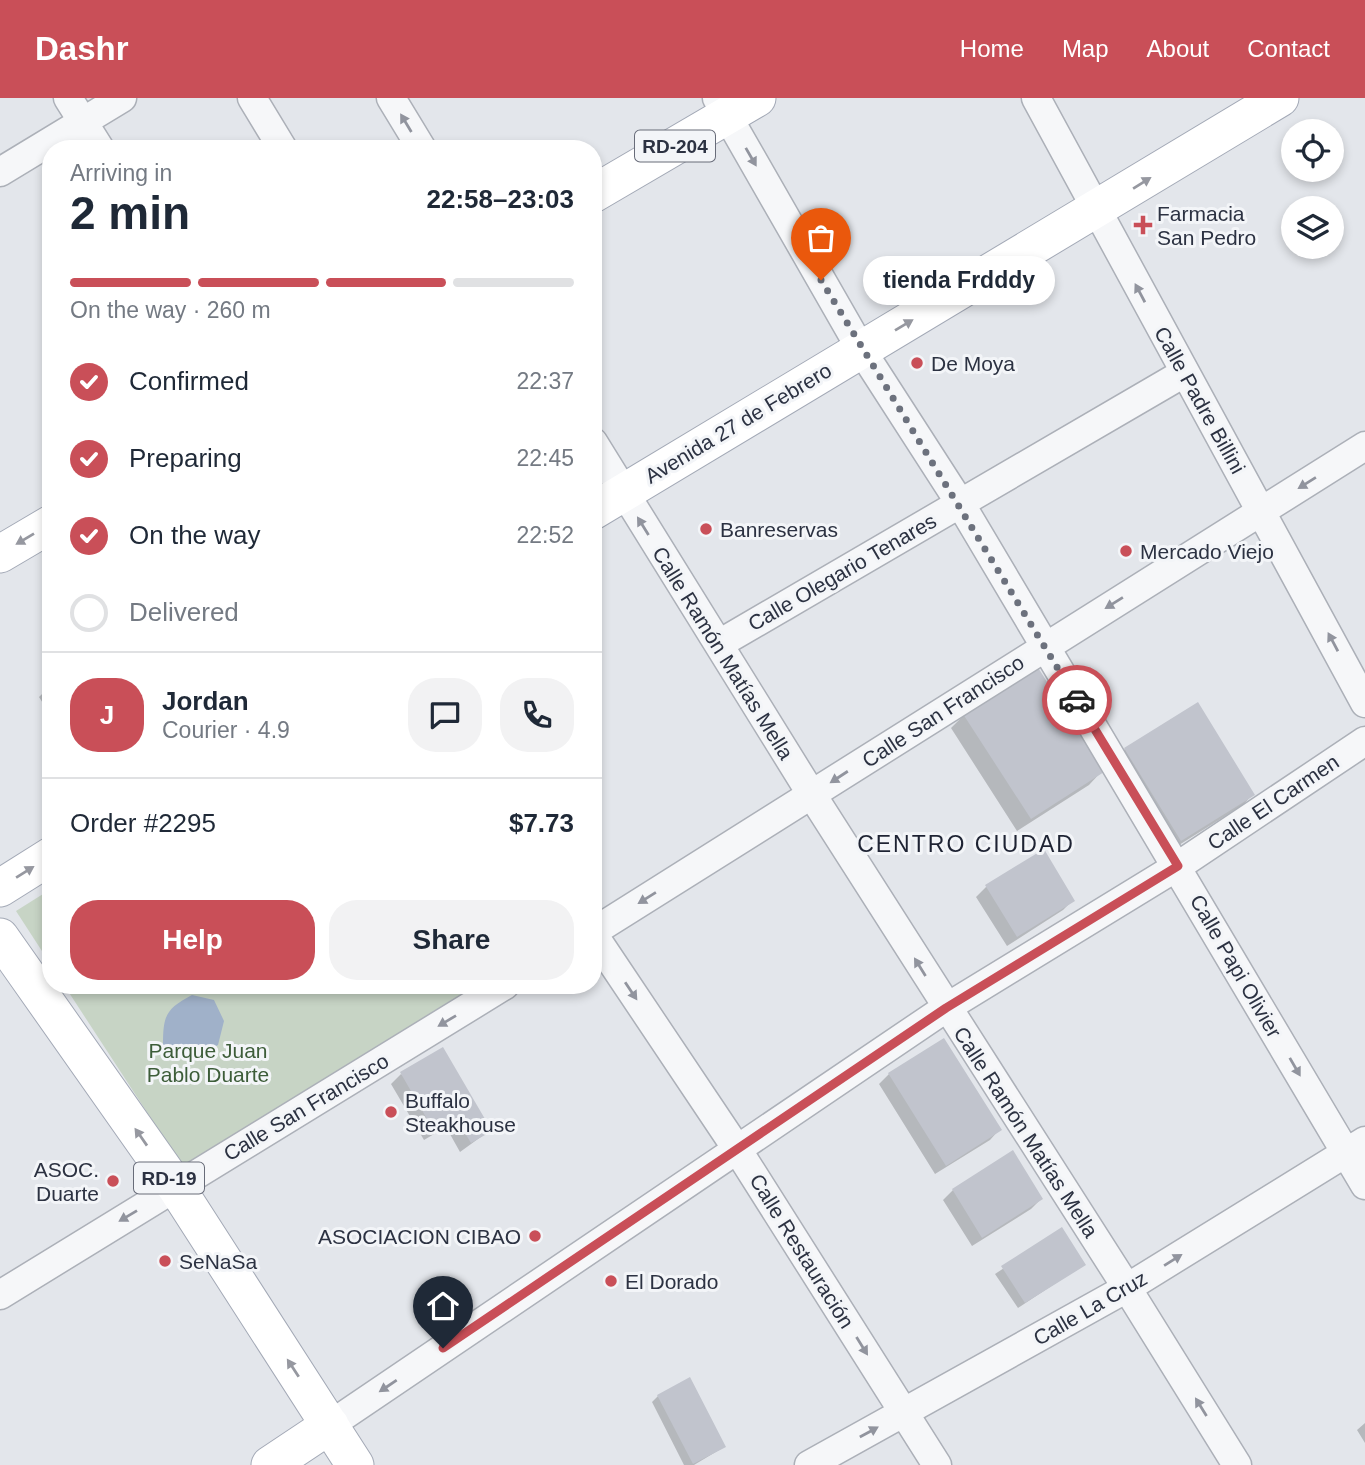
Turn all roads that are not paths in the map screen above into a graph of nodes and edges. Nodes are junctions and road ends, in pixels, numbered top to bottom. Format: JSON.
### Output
{"nodes":[{"id":1,"x":68,"y":98,"type":"edge"},
{"id":2,"x":122,"y":98,"type":"edge"},
{"id":3,"x":252,"y":98,"type":"edge"},
{"id":4,"x":391,"y":98,"type":"edge"},
{"id":5,"x":1036,"y":98,"type":"edge"},
{"id":6,"x":1280,"y":98,"type":"edge"},
{"id":7,"x":734,"y":104,"type":"edge"},
{"id":8,"x":83,"y":122,"type":"junction"},
{"id":9,"x":53,"y":140,"type":"edge"},
{"id":10,"x":94,"y":140,"type":"edge"},
{"id":11,"x":278,"y":140,"type":"edge"},
{"id":12,"x":417,"y":140,"type":"edge"},
{"id":13,"x":42,"y":147,"type":"edge"},
{"id":14,"x":0,"y":172,"type":"edge"},
{"id":15,"x":602,"y":188,"type":"edge"},
{"id":16,"x":1096,"y":211,"type":"junction"},
{"id":17,"x":862,"y":351,"type":"junction"},
{"id":18,"x":1184,"y":373,"type":"junction"},
{"id":19,"x":1365,"y":446,"type":"edge"},
{"id":20,"x":602,"y":481,"type":"edge"},
{"id":21,"x":607,"y":502,"type":"edge"},
{"id":22,"x":960,"y":503,"type":"junction"},
{"id":23,"x":1263,"y":510,"type":"junction"},
{"id":24,"x":42,"y":529,"type":"edge"},
{"id":25,"x":0,"y":554,"type":"edge"},
{"id":26,"x":719,"y":644,"type":"junction"},
{"id":27,"x":1045,"y":646,"type":"junction"},
{"id":28,"x":1365,"y":703,"type":"edge"},
{"id":29,"x":1365,"y":741,"type":"edge"},
{"id":30,"x":811,"y":795,"type":"junction"},
{"id":31,"x":42,"y":862,"type":"edge"},
{"id":32,"x":1178,"y":866,"type":"junction"},
{"id":33,"x":0,"y":888,"type":"edge"},
{"id":34,"x":602,"y":927,"type":"edge"},
{"id":35,"x":0,"y":937,"type":"edge"},
{"id":36,"x":602,"y":946,"type":"edge"},
{"id":37,"x":491,"y":994,"type":"edge"},
{"id":38,"x":946,"y":1008,"type":"junction"},
{"id":39,"x":1355,"y":1147,"type":"edge"},
{"id":40,"x":737,"y":1149,"type":"junction"},
{"id":41,"x":1365,"y":1185,"type":"edge"},
{"id":42,"x":176,"y":1187,"type":"junction"},
{"id":43,"x":1127,"y":1288,"type":"junction"},
{"id":44,"x":0,"y":1295,"type":"edge"},
{"id":45,"x":905,"y":1412,"type":"junction"},
{"id":46,"x":330,"y":1425,"type":"junction"},
{"id":47,"x":270,"y":1465,"type":"edge"},
{"id":48,"x":355,"y":1465,"type":"edge"},
{"id":49,"x":809,"y":1465,"type":"edge"},
{"id":50,"x":937,"y":1465,"type":"edge"},
{"id":51,"x":1237,"y":1465,"type":"edge"}],
"edges":[{"from":1,"to":8,"type":"street"},
{"from":2,"to":8,"type":"street"},
{"from":3,"to":11,"type":"street"},
{"from":12,"to":4,"type":"street","one_way":true},
{"from":5,"to":16,"type":"street","name":"Calle Padre Billini"},
{"from":16,"to":6,"type":"main road","name":"Avenida 27 de Febrero","one_way":true},
{"from":7,"to":15,"type":"main road","number":"RD-204"},
{"from":7,"to":17,"type":"street","name":"Calle Papi Olivier","one_way":true},
{"from":8,"to":9,"type":"street"},
{"from":8,"to":10,"type":"street"},
{"from":13,"to":14,"type":"street"},
{"from":17,"to":16,"type":"main road","name":"Avenida 27 de Febrero","one_way":true},
{"from":18,"to":16,"type":"street","name":"Calle Padre Billini","one_way":true},
{"from":17,"to":21,"type":"main road","name":"Avenida 27 de Febrero"},
{"from":17,"to":22,"type":"street","name":"Calle Papi Olivier"},
{"from":18,"to":22,"type":"street","name":"Calle Olegario Tenares"},
{"from":18,"to":23,"type":"street","name":"Calle Padre Billini"},
{"from":19,"to":23,"type":"street","name":"Calle San Francisco","one_way":true},
{"from":20,"to":21,"type":"street","name":"Calle Ramón Matías Mella"},
{"from":26,"to":21,"type":"street","name":"Calle Ramón Matías Mella","one_way":true},
{"from":22,"to":26,"type":"street","name":"Calle Olegario Tenares"},
{"from":22,"to":27,"type":"street","name":"Calle Papi Olivier"},
{"from":23,"to":27,"type":"street","name":"Calle San Francisco","one_way":true},
{"from":28,"to":23,"type":"street","name":"Calle Padre Billini","one_way":true},
{"from":24,"to":25,"type":"main road","one_way":true},
{"from":26,"to":30,"type":"street","name":"Calle Ramón Matías Mella"},
{"from":27,"to":30,"type":"street","name":"Calle San Francisco","one_way":true},
{"from":27,"to":32,"type":"street","name":"Calle Papi Olivier"},
{"from":29,"to":32,"type":"street","name":"Calle El Carmen"},
{"from":30,"to":34,"type":"street","name":"Calle San Francisco","one_way":true},
{"from":38,"to":30,"type":"street","name":"Calle Ramón Matías Mella","one_way":true},
{"from":33,"to":31,"type":"main road","one_way":true},
{"from":32,"to":38,"type":"street","name":"Calle El Carmen"},
{"from":32,"to":39,"type":"street","name":"Calle Papi Olivier","one_way":true},
{"from":42,"to":35,"type":"main road","number":"RD-19","one_way":true},
{"from":36,"to":40,"type":"street","name":"Calle Restauración","one_way":true},
{"from":37,"to":42,"type":"street","name":"Calle San Francisco","one_way":true},
{"from":38,"to":40,"type":"street","name":"Calle El Carmen"},
{"from":38,"to":43,"type":"street","name":"Calle Ramón Matías Mella"},
{"from":39,"to":41,"type":"street","name":"Calle Papi Olivier"},
{"from":43,"to":39,"type":"street","name":"Calle La Cruz","one_way":true},
{"from":40,"to":45,"type":"street","name":"Calle Restauración","one_way":true},
{"from":40,"to":46,"type":"street","name":"Calle El Carmen","one_way":true},
{"from":42,"to":44,"type":"street","name":"Calle San Francisco","one_way":true},
{"from":46,"to":42,"type":"main road","number":"RD-19","one_way":true},
{"from":43,"to":45,"type":"street","name":"Calle La Cruz"},
{"from":51,"to":43,"type":"street","name":"Calle Ramón Matías Mella","one_way":true},
{"from":49,"to":45,"type":"street","name":"Calle La Cruz","one_way":true},
{"from":45,"to":50,"type":"street","name":"Calle Restauración"},
{"from":46,"to":47,"type":"main road","name":"Calle El Carmen"},
{"from":46,"to":48,"type":"main road","number":"RD-19"}]}
